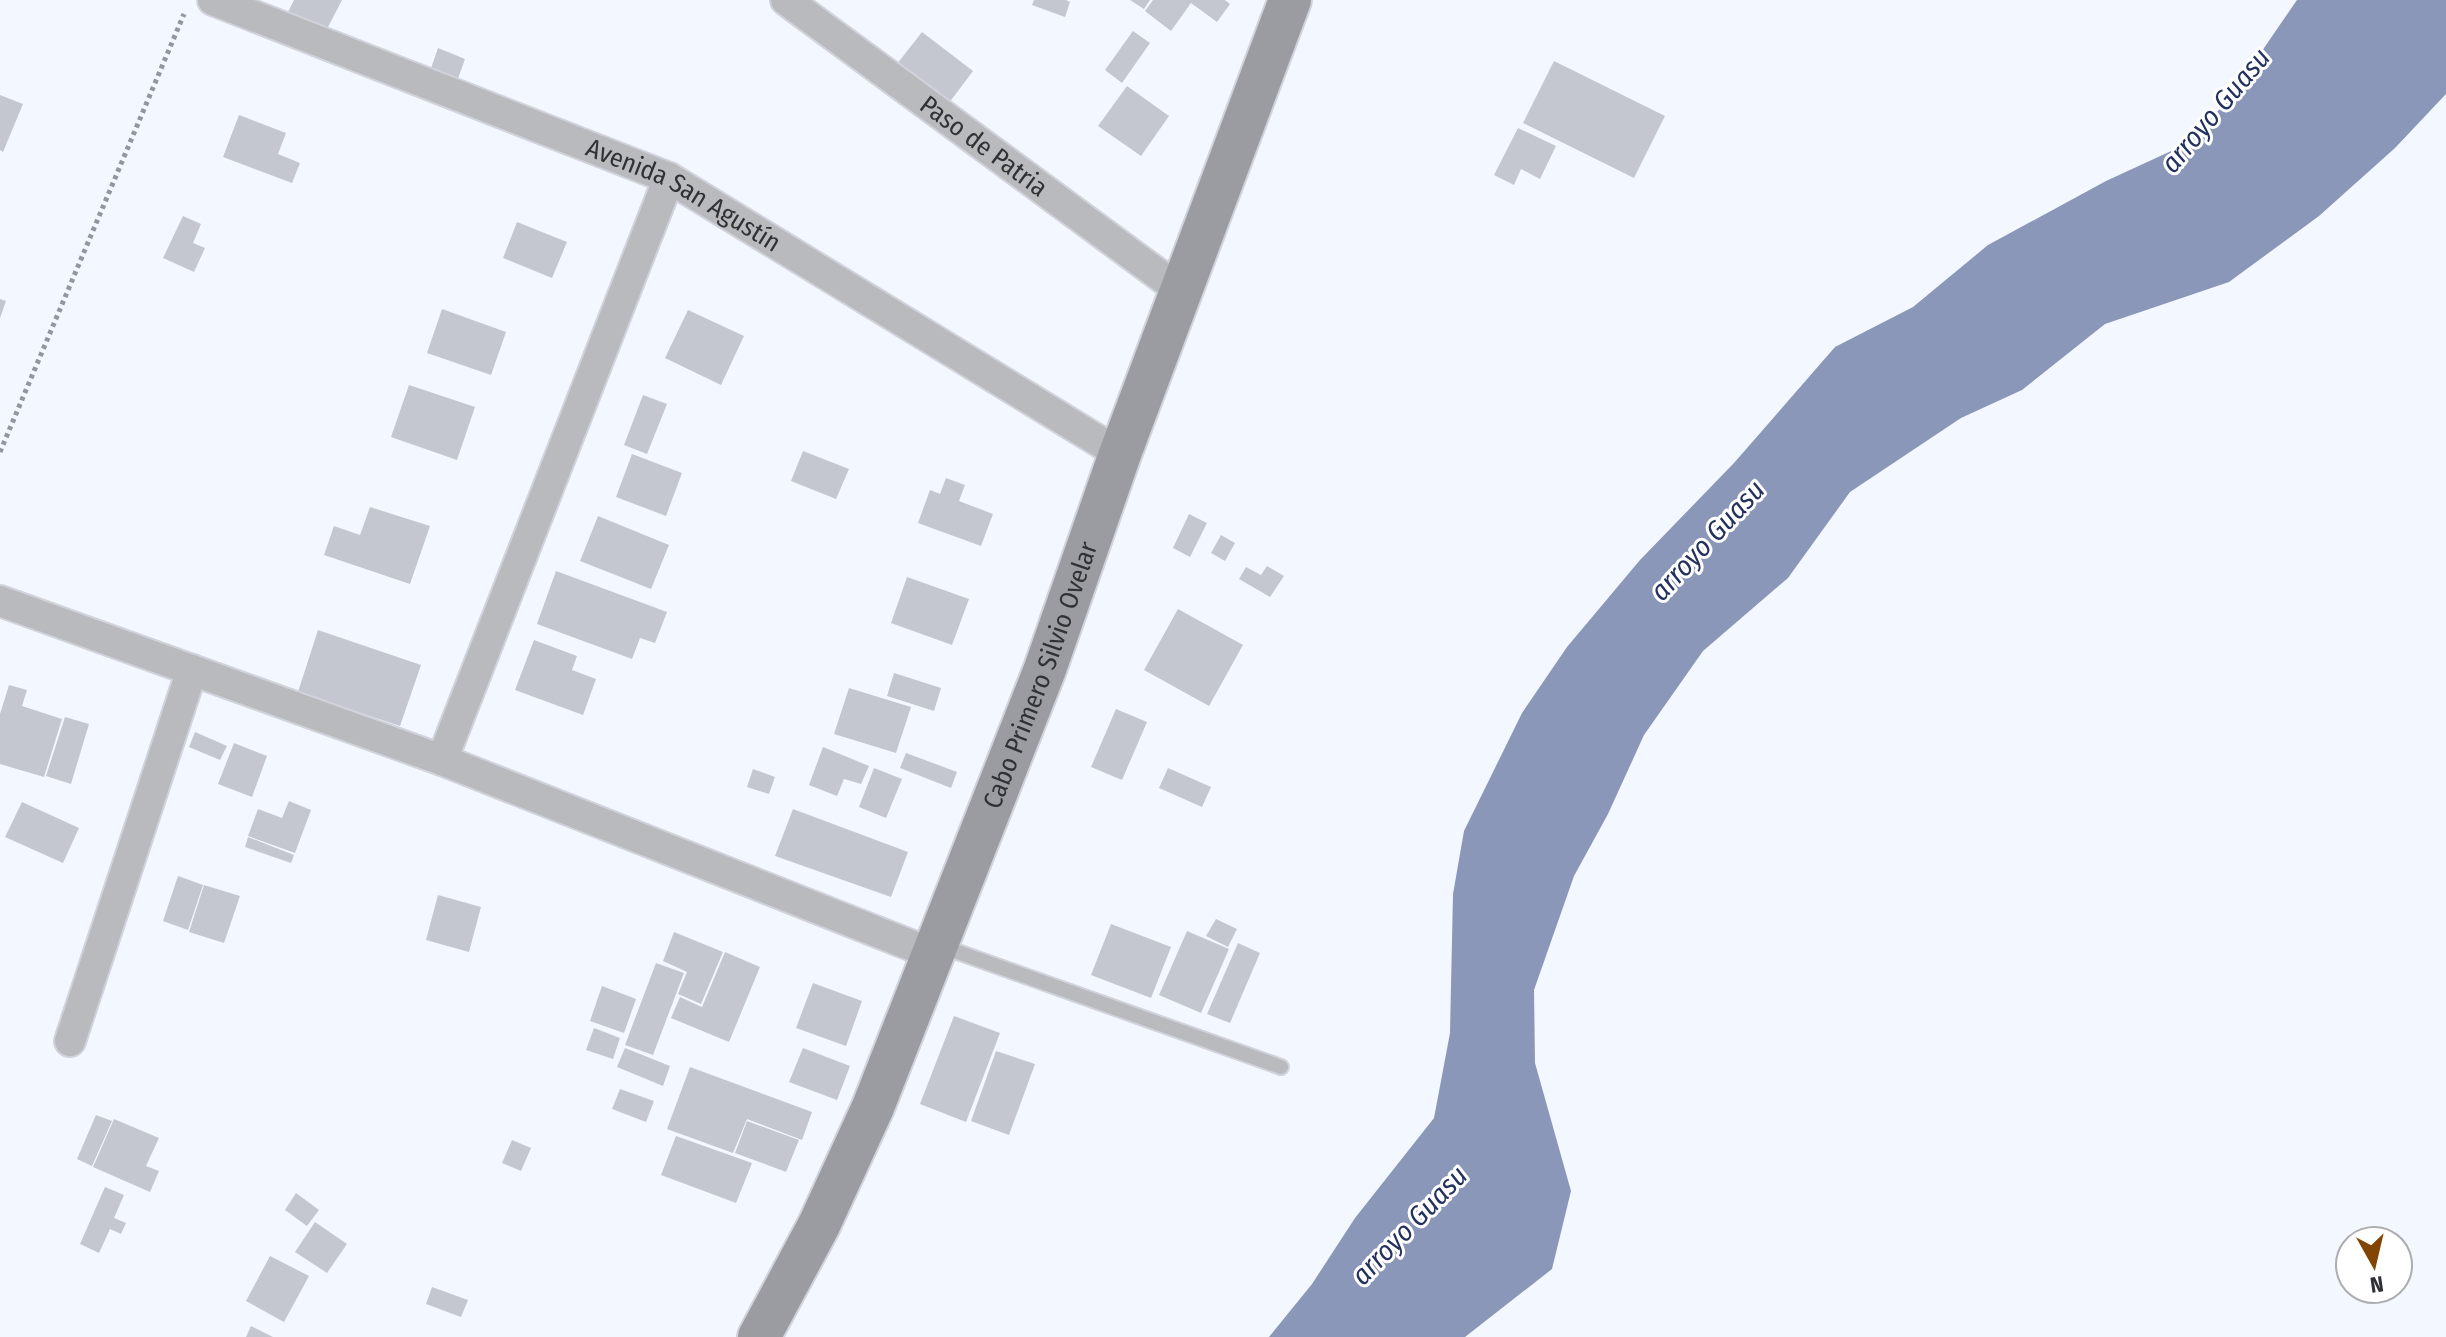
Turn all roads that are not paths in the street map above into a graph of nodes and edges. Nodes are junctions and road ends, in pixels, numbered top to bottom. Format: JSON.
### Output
{"nodes":[{"id":1,"x":213,"y":0,"type":"edge"},
{"id":2,"x":786,"y":0,"type":"edge"},
{"id":3,"x":1290,"y":0,"type":"edge"},
{"id":4,"x":669,"y":178,"type":"junction"},
{"id":5,"x":1181,"y":291,"type":"junction"},
{"id":6,"x":1120,"y":454,"type":"junction"},
{"id":7,"x":0,"y":601,"type":"edge"},
{"id":8,"x":192,"y":670,"type":"junction"},
{"id":9,"x":442,"y":760,"type":"junction"},
{"id":10,"x":935,"y":949,"type":"junction"},
{"id":11,"x":70,"y":1041,"type":"dead end"},
{"id":12,"x":1281,"y":1067,"type":"dead end"},
{"id":13,"x":759,"y":1337,"type":"edge"}],
"edges":[{"from":1,"to":4,"type":"street","name":"Avenida San Agustín"},
{"from":2,"to":5,"type":"street","name":"Paso de Patria"},
{"from":3,"to":5,"type":"main road","name":"Cabo Primero Silvio Ovelar"},
{"from":4,"to":6,"type":"street","name":"Avenida San Agustín"},
{"from":4,"to":9,"type":"street"},
{"from":5,"to":6,"type":"main road","name":"Cabo Primero Silvio Ovelar"},
{"from":6,"to":10,"type":"main road","name":"Cabo Primero Silvio Ovelar"},
{"from":7,"to":8,"type":"street"},
{"from":8,"to":9,"type":"street"},
{"from":8,"to":11,"type":"street"},
{"from":9,"to":10,"type":"street"},
{"from":10,"to":12,"type":"lane"},
{"from":10,"to":13,"type":"main road","name":"Cabo Primero Silvio Ovelar"}]}
